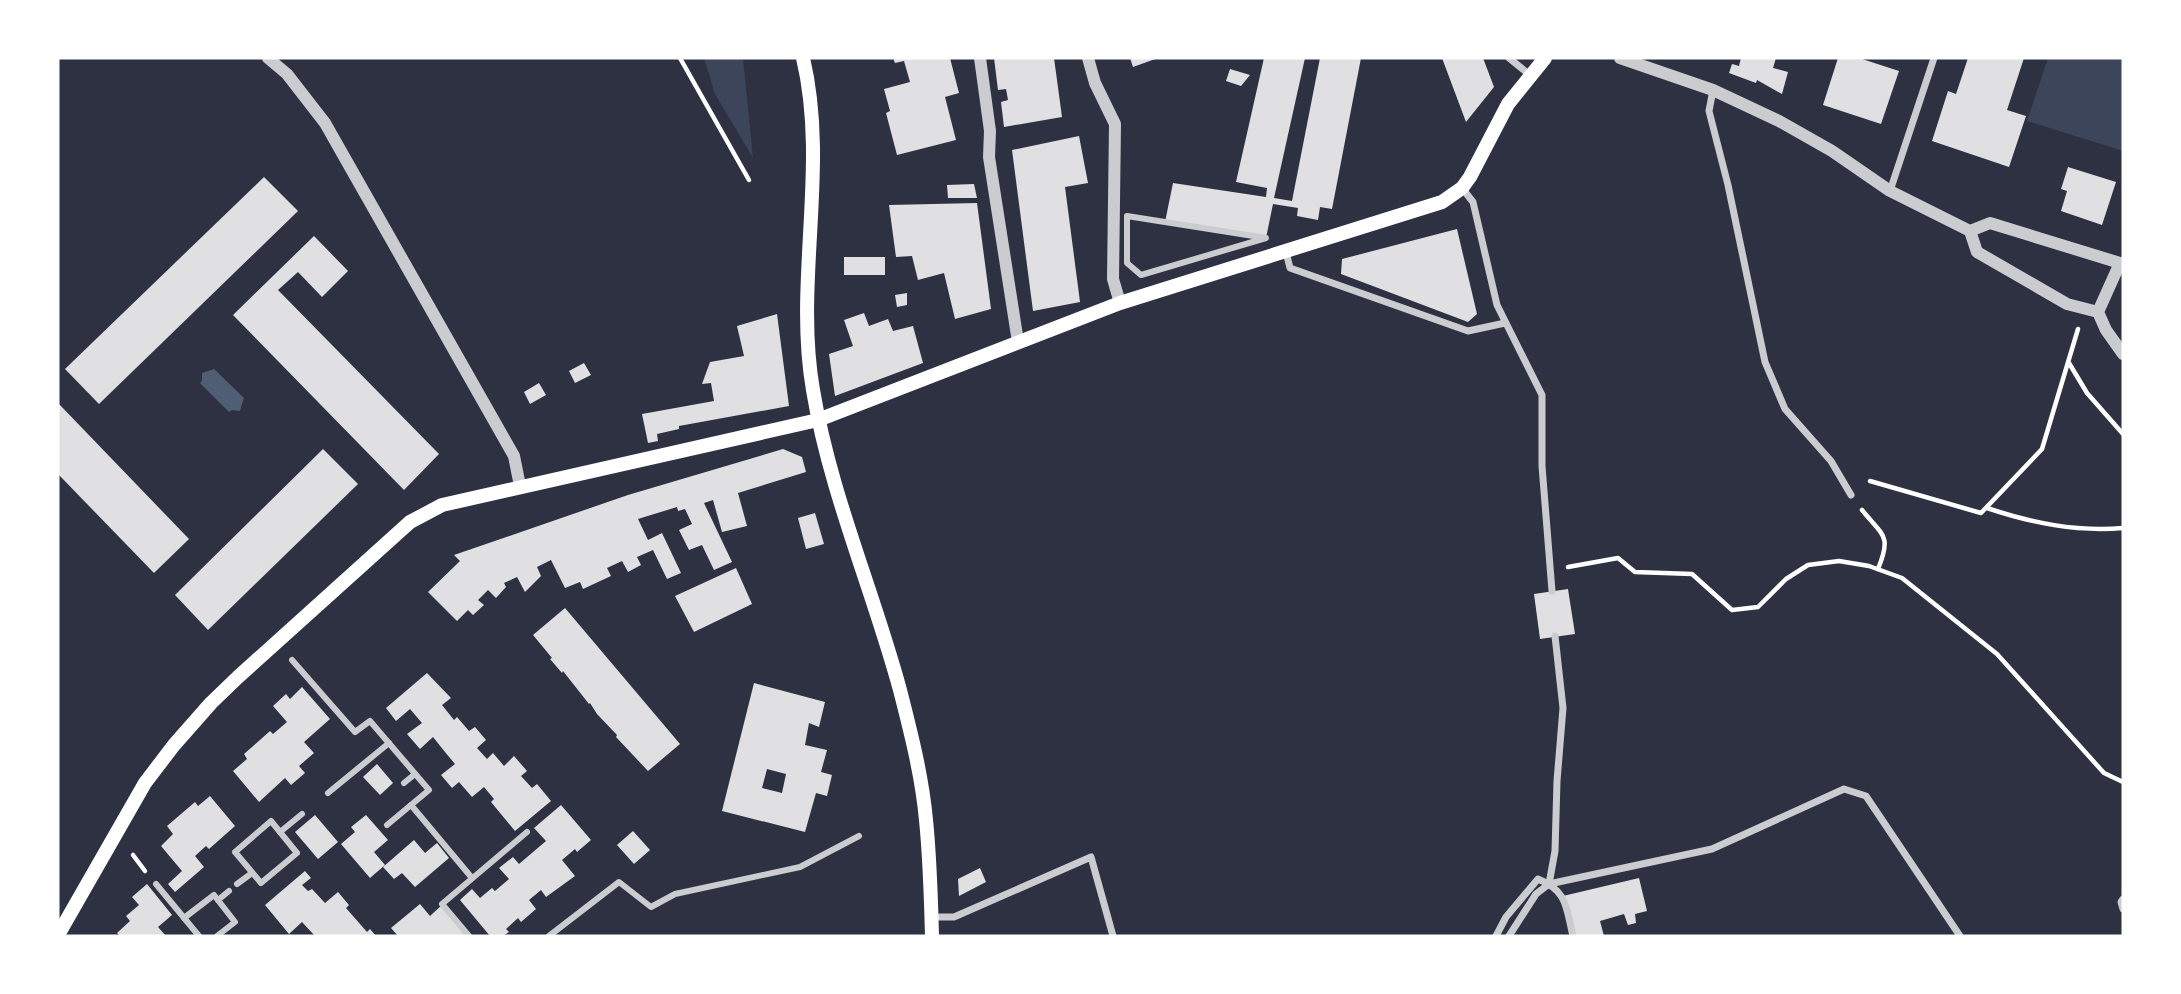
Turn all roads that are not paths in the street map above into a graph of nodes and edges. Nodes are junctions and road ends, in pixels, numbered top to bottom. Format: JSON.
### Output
{"nodes":[{"id":1,"x":268,"y":58,"type":"edge"},
{"id":2,"x":803,"y":58,"type":"edge"},
{"id":3,"x":980,"y":58,"type":"edge"},
{"id":4,"x":1088,"y":58,"type":"edge"},
{"id":5,"x":1509,"y":58,"type":"edge"},
{"id":6,"x":1545,"y":58,"type":"edge"},
{"id":7,"x":1620,"y":58,"type":"edge"},
{"id":8,"x":1934,"y":58,"type":"edge"},
{"id":9,"x":1530,"y":75,"type":"junction"},
{"id":10,"x":1713,"y":90,"type":"junction"},
{"id":11,"x":1462,"y":188,"type":"junction"},
{"id":12,"x":1890,"y":191,"type":"junction"},
{"id":13,"x":1127,"y":216,"type":"joint"},
{"id":14,"x":1970,"y":231,"type":"junction"},
{"id":15,"x":1286,"y":252,"type":"junction"},
{"id":16,"x":2122,"y":258,"type":"edge"},
{"id":17,"x":1120,"y":303,"type":"junction"},
{"id":18,"x":2098,"y":312,"type":"junction"},
{"id":19,"x":1505,"y":323,"type":"junction"},
{"id":20,"x":1018,"y":342,"type":"junction"},
{"id":21,"x":2123,"y":354,"type":"edge"},
{"id":22,"x":818,"y":420,"type":"junction"},
{"id":23,"x":520,"y":486,"type":"junction"},
{"id":24,"x":1851,"y":495,"type":"road end"},
{"id":25,"x":1552,"y":591,"type":"dead end"},
{"id":26,"x":1555,"y":636,"type":"dead end"},
{"id":27,"x":292,"y":660,"type":"dead end"},
{"id":28,"x":389,"y":743,"type":"junction"},
{"id":29,"x":415,"y":774,"type":"junction"},
{"id":30,"x":404,"y":783,"type":"dead end"},
{"id":31,"x":328,"y":793,"type":"dead end"},
{"id":32,"x":411,"y":805,"type":"junction"},
{"id":33,"x":302,"y":814,"type":"dead end"},
{"id":34,"x":387,"y":825,"type":"dead end"},
{"id":35,"x":279,"y":832,"type":"junction"},
{"id":36,"x":527,"y":832,"type":"dead end"},
{"id":37,"x":859,"y":836,"type":"dead end"},
{"id":38,"x":252,"y":873,"type":"junction"},
{"id":39,"x":472,"y":878,"type":"junction"},
{"id":40,"x":156,"y":884,"type":"dead end"},
{"id":41,"x":237,"y":884,"type":"dead end"},
{"id":42,"x":1549,"y":884,"type":"junction"},
{"id":43,"x":229,"y":891,"type":"dead end"},
{"id":44,"x":2123,"y":899,"type":"edge"},
{"id":45,"x":218,"y":900,"type":"junction"},
{"id":46,"x":2123,"y":909,"type":"edge"},
{"id":47,"x":932,"y":917,"type":"junction"},
{"id":48,"x":184,"y":918,"type":"junction"},
{"id":49,"x":58,"y":935,"type":"edge"},
{"id":50,"x":199,"y":936,"type":"edge"},
{"id":51,"x":217,"y":936,"type":"edge"},
{"id":52,"x":469,"y":936,"type":"edge"},
{"id":53,"x":549,"y":936,"type":"edge"},
{"id":54,"x":932,"y":936,"type":"edge"},
{"id":55,"x":1113,"y":936,"type":"edge"},
{"id":56,"x":1496,"y":936,"type":"edge"},
{"id":57,"x":1509,"y":936,"type":"edge"},
{"id":58,"x":1573,"y":936,"type":"edge"},
{"id":59,"x":1960,"y":936,"type":"edge"}],
"edges":[{"from":1,"to":23,"type":"street"},
{"from":2,"to":22,"type":"main road"},
{"from":3,"to":20,"type":"street"},
{"from":4,"to":17,"type":"street"},
{"from":5,"to":9,"type":"street"},
{"from":6,"to":9,"type":"main road"},
{"from":7,"to":10,"type":"street"},
{"from":8,"to":12,"type":"street"},
{"from":9,"to":11,"type":"main road"},
{"from":10,"to":12,"type":"street"},
{"from":10,"to":24,"type":"street"},
{"from":11,"to":15,"type":"main road"},
{"from":11,"to":19,"type":"street"},
{"from":12,"to":14,"type":"street"},
{"from":13,"to":13,"type":"street"},
{"from":14,"to":16,"type":"street"},
{"from":14,"to":18,"type":"street"},
{"from":15,"to":17,"type":"main road"},
{"from":15,"to":19,"type":"street"},
{"from":16,"to":18,"type":"street"},
{"from":17,"to":20,"type":"main road"},
{"from":18,"to":21,"type":"street"},
{"from":19,"to":25,"type":"street"},
{"from":20,"to":22,"type":"main road"},
{"from":22,"to":23,"type":"main road"},
{"from":22,"to":47,"type":"main road"},
{"from":23,"to":49,"type":"main road"},
{"from":26,"to":42,"type":"street"},
{"from":27,"to":28,"type":"street"},
{"from":28,"to":29,"type":"street"},
{"from":28,"to":31,"type":"street"},
{"from":29,"to":30,"type":"street"},
{"from":29,"to":32,"type":"street"},
{"from":32,"to":34,"type":"street"},
{"from":32,"to":39,"type":"street"},
{"from":33,"to":35,"type":"street"},
{"from":35,"to":38,"type":"street"},
{"from":35,"to":38,"type":"street"},
{"from":36,"to":39,"type":"street"},
{"from":37,"to":53,"type":"street"},
{"from":38,"to":41,"type":"street"},
{"from":39,"to":52,"type":"street"},
{"from":40,"to":48,"type":"street"},
{"from":42,"to":56,"type":"street"},
{"from":42,"to":57,"type":"street"},
{"from":42,"to":58,"type":"street"},
{"from":42,"to":59,"type":"street"},
{"from":43,"to":45,"type":"street"},
{"from":44,"to":46,"type":"street"},
{"from":45,"to":48,"type":"street"},
{"from":45,"to":51,"type":"street"},
{"from":47,"to":54,"type":"main road"},
{"from":47,"to":55,"type":"street"},
{"from":48,"to":50,"type":"street"}]}
